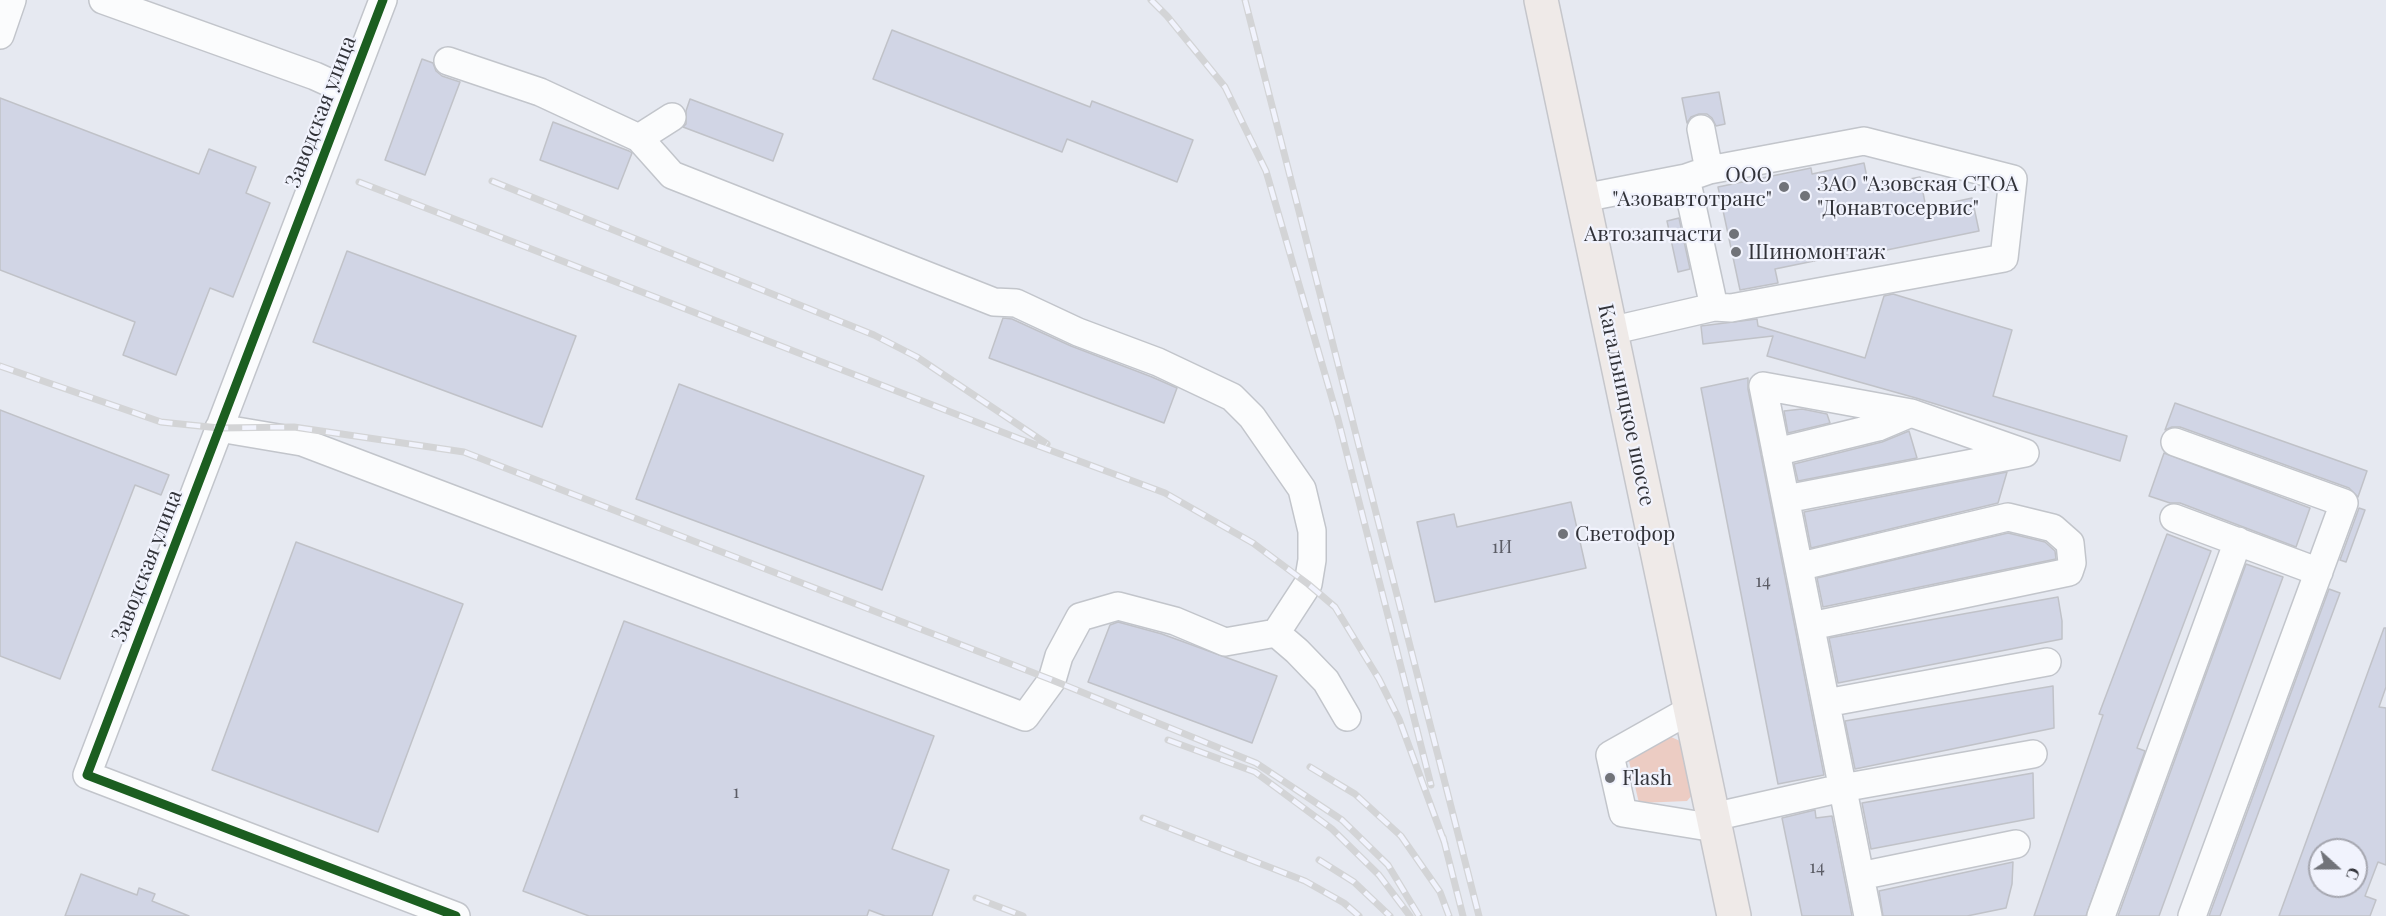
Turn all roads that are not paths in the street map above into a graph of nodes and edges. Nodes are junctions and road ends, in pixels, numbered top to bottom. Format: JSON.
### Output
{"nodes":[{"id":1,"x":12,"y":0,"type":"edge"},
{"id":2,"x":103,"y":0,"type":"edge"},
{"id":3,"x":382,"y":0,"type":"edge"},
{"id":4,"x":1540,"y":0,"type":"edge"},
{"id":5,"x":0,"y":34,"type":"edge"},
{"id":6,"x":448,"y":61,"type":"dead end"},
{"id":7,"x":348,"y":92,"type":"junction"},
{"id":8,"x":672,"y":117,"type":"dead end"},
{"id":9,"x":1701,"y":129,"type":"dead end"},
{"id":10,"x":639,"y":138,"type":"junction"},
{"id":11,"x":1697,"y":174,"type":"junction"},
{"id":12,"x":1582,"y":198,"type":"junction"},
{"id":13,"x":1714,"y":308,"type":"junction"},
{"id":14,"x":1610,"y":331,"type":"junction"},
{"id":15,"x":1911,"y":413,"type":"junction"},
{"id":16,"x":219,"y":428,"type":"junction"},
{"id":17,"x":2175,"y":442,"type":"dead end"},
{"id":18,"x":1776,"y":452,"type":"junction"},
{"id":19,"x":1786,"y":499,"type":"junction"},
{"id":20,"x":2174,"y":518,"type":"dead end"},
{"id":21,"x":2238,"y":541,"type":"junction"},
{"id":22,"x":1799,"y":564,"type":"junction"},
{"id":23,"x":2319,"y":572,"type":"junction"},
{"id":24,"x":1811,"y":626,"type":"junction"},
{"id":25,"x":1276,"y":633,"type":"junction"},
{"id":26,"x":2047,"y":662,"type":"dead end"},
{"id":27,"x":1826,"y":703,"type":"junction"},
{"id":28,"x":1690,"y":710,"type":"junction"},
{"id":29,"x":1347,"y":717,"type":"dead end"},
{"id":30,"x":2033,"y":754,"type":"dead end"},
{"id":31,"x":1842,"y":788,"type":"junction"},
{"id":32,"x":1714,"y":822,"type":"junction"},
{"id":33,"x":2016,"y":844,"type":"dead end"},
{"id":34,"x":1860,"y":876,"type":"junction"},
{"id":35,"x":456,"y":916,"type":"edge"},
{"id":36,"x":1734,"y":916,"type":"edge"},
{"id":37,"x":1868,"y":916,"type":"edge"},
{"id":38,"x":2101,"y":916,"type":"edge"},
{"id":39,"x":2192,"y":916,"type":"edge"}],
"edges":[{"from":1,"to":5,"type":"street"},
{"from":2,"to":7,"type":"street"},
{"from":3,"to":7,"type":"street","name":"Заводская улица"},
{"from":4,"to":12,"type":"main road","name":"Кагальницкое шоссе"},
{"from":6,"to":10,"type":"street"},
{"from":7,"to":16,"type":"street","name":"Заводская улица"},
{"from":8,"to":10,"type":"street"},
{"from":9,"to":11,"type":"street"},
{"from":10,"to":25,"type":"street"},
{"from":11,"to":12,"type":"street"},
{"from":11,"to":13,"type":"street"},
{"from":11,"to":13,"type":"street"},
{"from":12,"to":14,"type":"main road","name":"Кагальницкое шоссе"},
{"from":13,"to":14,"type":"street"},
{"from":14,"to":28,"type":"main road","name":"Кагальницкое шоссе"},
{"from":15,"to":18,"type":"street"},
{"from":15,"to":18,"type":"street"},
{"from":15,"to":19,"type":"street"},
{"from":16,"to":25,"type":"street"},
{"from":16,"to":35,"type":"street","name":"Заводская улица"},
{"from":17,"to":23,"type":"street"},
{"from":18,"to":19,"type":"street"},
{"from":19,"to":22,"type":"street"},
{"from":20,"to":21,"type":"street"},
{"from":21,"to":23,"type":"street"},
{"from":21,"to":38,"type":"street"},
{"from":22,"to":24,"type":"street"},
{"from":22,"to":24,"type":"street"},
{"from":23,"to":39,"type":"street"},
{"from":24,"to":27,"type":"street"},
{"from":25,"to":29,"type":"street"},
{"from":26,"to":27,"type":"street"},
{"from":27,"to":31,"type":"street"},
{"from":28,"to":32,"type":"main road","name":"Кагальницкое шоссе"},
{"from":28,"to":32,"type":"street"},
{"from":30,"to":31,"type":"street"},
{"from":31,"to":32,"type":"street"},
{"from":31,"to":34,"type":"street"},
{"from":32,"to":36,"type":"main road","name":"Кагальницкое шоссе"},
{"from":33,"to":34,"type":"street"},
{"from":34,"to":37,"type":"street"}]}
